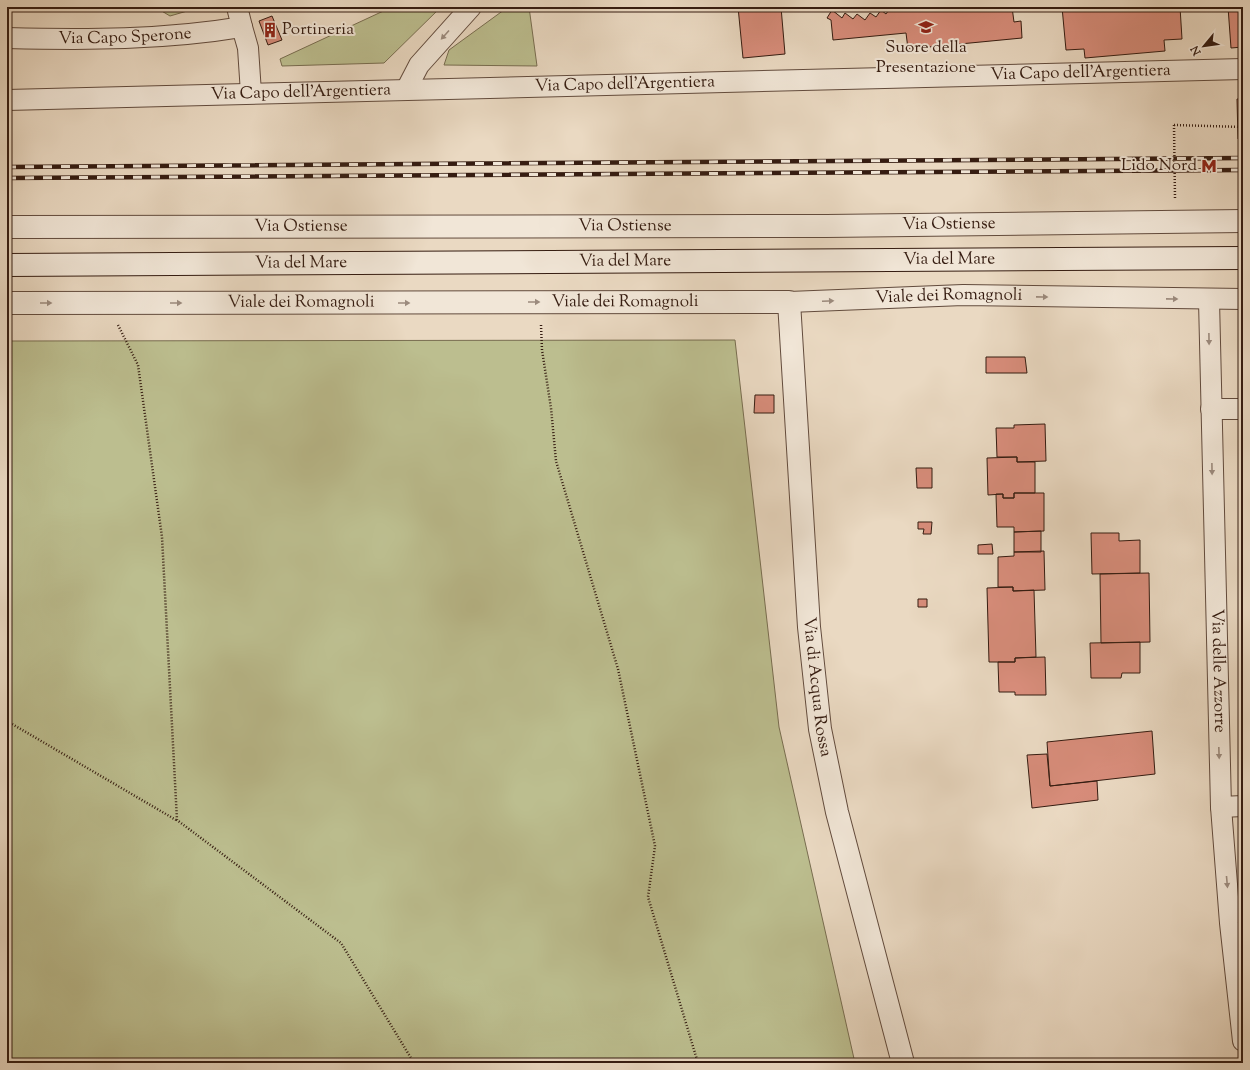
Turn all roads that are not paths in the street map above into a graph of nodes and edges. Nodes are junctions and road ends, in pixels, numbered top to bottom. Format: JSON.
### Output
{"nodes":[{"id":1,"x":237,"y":7,"type":"edge"},
{"id":2,"x":471,"y":7,"type":"edge"},
{"id":3,"x":242,"y":27,"type":"junction"},
{"id":4,"x":7,"y":38,"type":"edge"},
{"id":5,"x":1243,"y":69,"type":"edge"},
{"id":6,"x":406,"y":90,"type":"junction"},
{"id":7,"x":251,"y":93,"type":"junction"},
{"id":8,"x":7,"y":100,"type":"edge"},
{"id":9,"x":1243,"y":221,"type":"edge"},
{"id":10,"x":7,"y":227,"type":"edge"},
{"id":11,"x":1243,"y":258,"type":"edge"},
{"id":12,"x":7,"y":265,"type":"edge"},
{"id":13,"x":1243,"y":299,"type":"edge"},
{"id":14,"x":1209,"y":300,"type":"junction"},
{"id":15,"x":790,"y":302,"type":"junction"},
{"id":16,"x":7,"y":303,"type":"edge"},
{"id":17,"x":1211,"y":409,"type":"junction"},
{"id":18,"x":1243,"y":409,"type":"edge"},
{"id":19,"x":1243,"y":806,"type":"edge"},
{"id":20,"x":1221,"y":807,"type":"junction"},
{"id":21,"x":1243,"y":1041,"type":"edge"},
{"id":22,"x":903,"y":1063,"type":"edge"}],
"edges":[{"from":1,"to":3,"type":"street"},
{"from":2,"to":6,"type":"street","one_way":true},
{"from":3,"to":4,"type":"street","name":"Via Capo Sperone"},
{"from":3,"to":7,"type":"street"},
{"from":5,"to":6,"type":"street","name":"Via Capo dell'Argentiera"},
{"from":6,"to":7,"type":"street","name":"Via Capo dell'Argentiera"},
{"from":7,"to":8,"type":"street","name":"Via Capo dell'Argentiera"},
{"from":9,"to":10,"type":"street","name":"Via Ostiense"},
{"from":11,"to":12,"type":"street","name":"Via del Mare"},
{"from":13,"to":14,"type":"street","name":"Viale dei Romagnoli"},
{"from":15,"to":14,"type":"street","name":"Viale dei Romagnoli","one_way":true},
{"from":14,"to":17,"type":"street","name":"Via delle Azzorre","one_way":true},
{"from":16,"to":15,"type":"street","name":"Viale dei Romagnoli","one_way":true},
{"from":15,"to":22,"type":"street","name":"Via di Acqua Rossa"},
{"from":17,"to":18,"type":"street"},
{"from":17,"to":20,"type":"street","name":"Via delle Azzorre","one_way":true},
{"from":19,"to":20,"type":"street"},
{"from":20,"to":21,"type":"street","name":"Via delle Azzorre","one_way":true}]}
